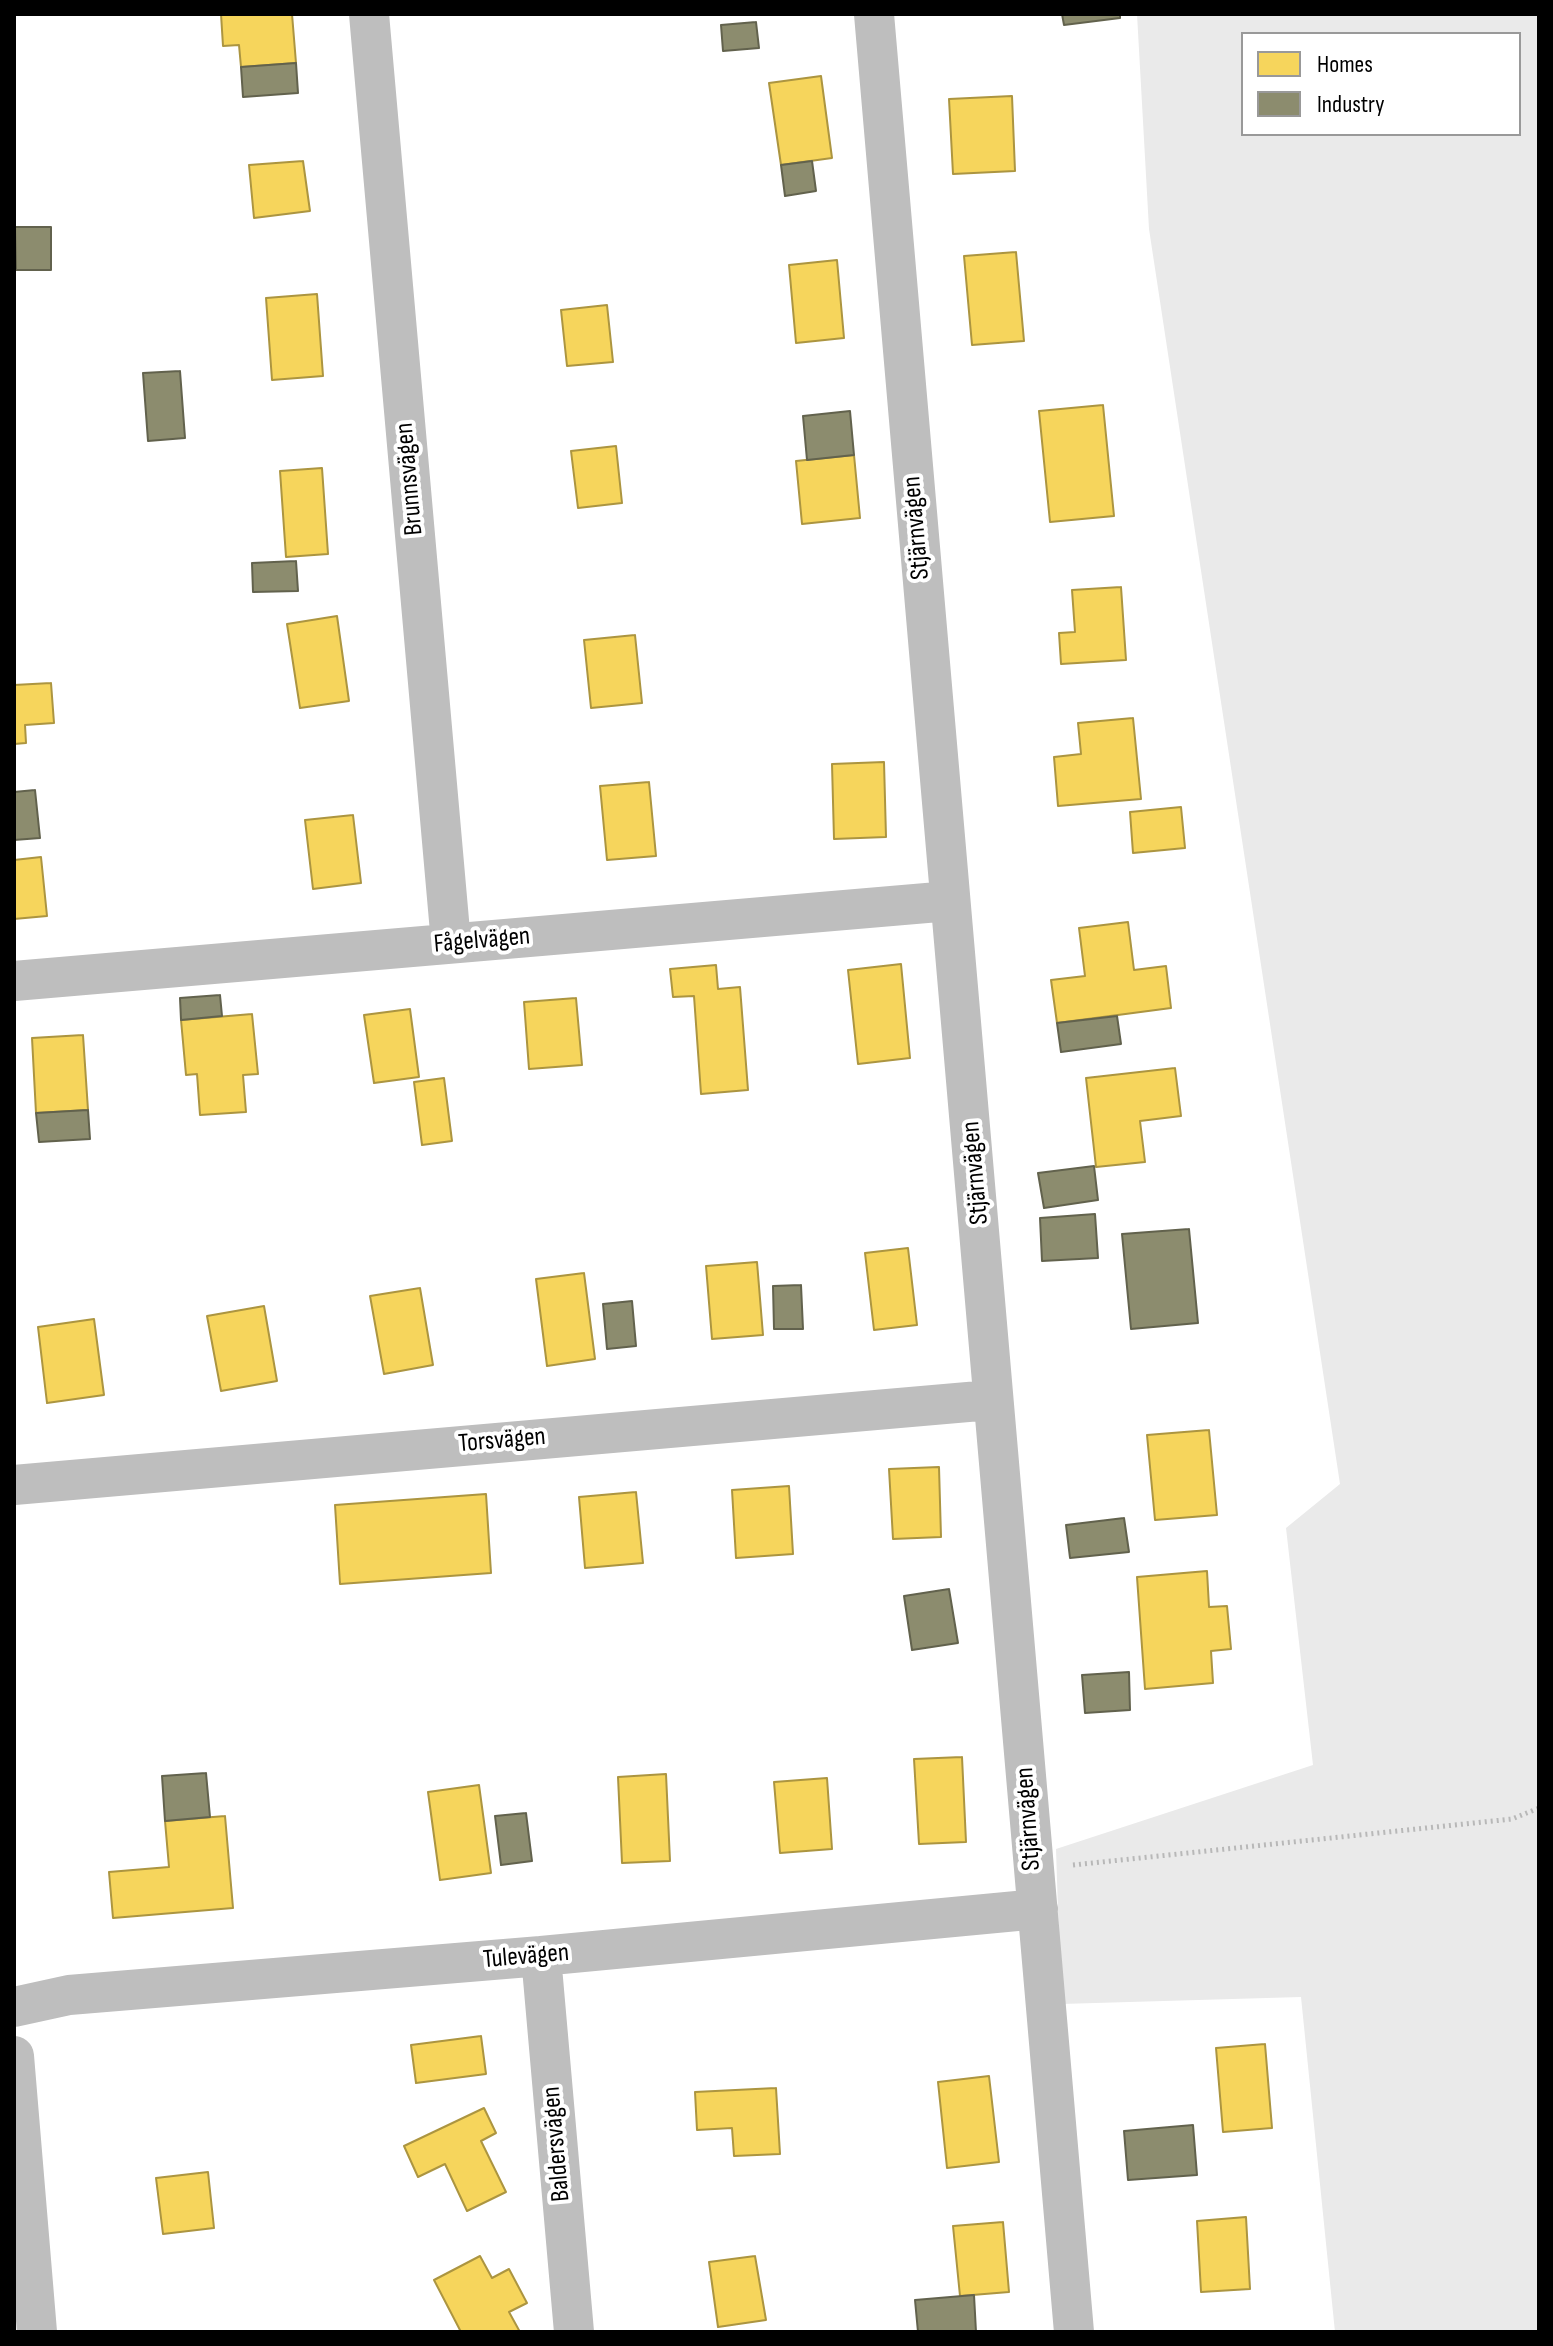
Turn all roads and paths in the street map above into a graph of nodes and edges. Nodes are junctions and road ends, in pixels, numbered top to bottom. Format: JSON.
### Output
{"nodes":[{"id":1,"x":369,"y":14,"type":"edge"},
{"id":2,"x":874,"y":14,"type":"edge"},
{"id":3,"x":950,"y":901,"type":"junction"},
{"id":4,"x":451,"y":943,"type":"junction"},
{"id":5,"x":14,"y":981,"type":"edge"},
{"id":6,"x":991,"y":1400,"type":"junction"},
{"id":7,"x":14,"y":1485,"type":"edge"},
{"id":8,"x":1539,"y":1808,"type":"edge"},
{"id":9,"x":1035,"y":1889,"type":"junction"},
{"id":10,"x":541,"y":1956,"type":"junction"},
{"id":11,"x":14,"y":2007,"type":"edge"},
{"id":12,"x":14,"y":2056,"type":"edge"},
{"id":13,"x":37,"y":2332,"type":"edge"},
{"id":14,"x":574,"y":2332,"type":"edge"},
{"id":15,"x":1074,"y":2332,"type":"edge"}],
"edges":[{"from":1,"to":4,"type":"street","name":"Brunnsvägen"},
{"from":2,"to":3,"type":"street","name":"Stjärnvägen"},
{"from":3,"to":4,"type":"street","name":"Fågelvägen"},
{"from":3,"to":6,"type":"street","name":"Stjärnvägen"},
{"from":4,"to":5,"type":"street","name":"Fågelvägen"},
{"from":6,"to":7,"type":"street","name":"Torsvägen"},
{"from":6,"to":9,"type":"street","name":"Stjärnvägen"},
{"from":8,"to":9,"type":"path"},
{"from":9,"to":10,"type":"street","name":"Tulevägen"},
{"from":9,"to":15,"type":"street","name":"Stjärnvägen"},
{"from":10,"to":11,"type":"street","name":"Tulevägen"},
{"from":10,"to":14,"type":"street","name":"Baldersvägen"},
{"from":12,"to":13,"type":"street"}]}
